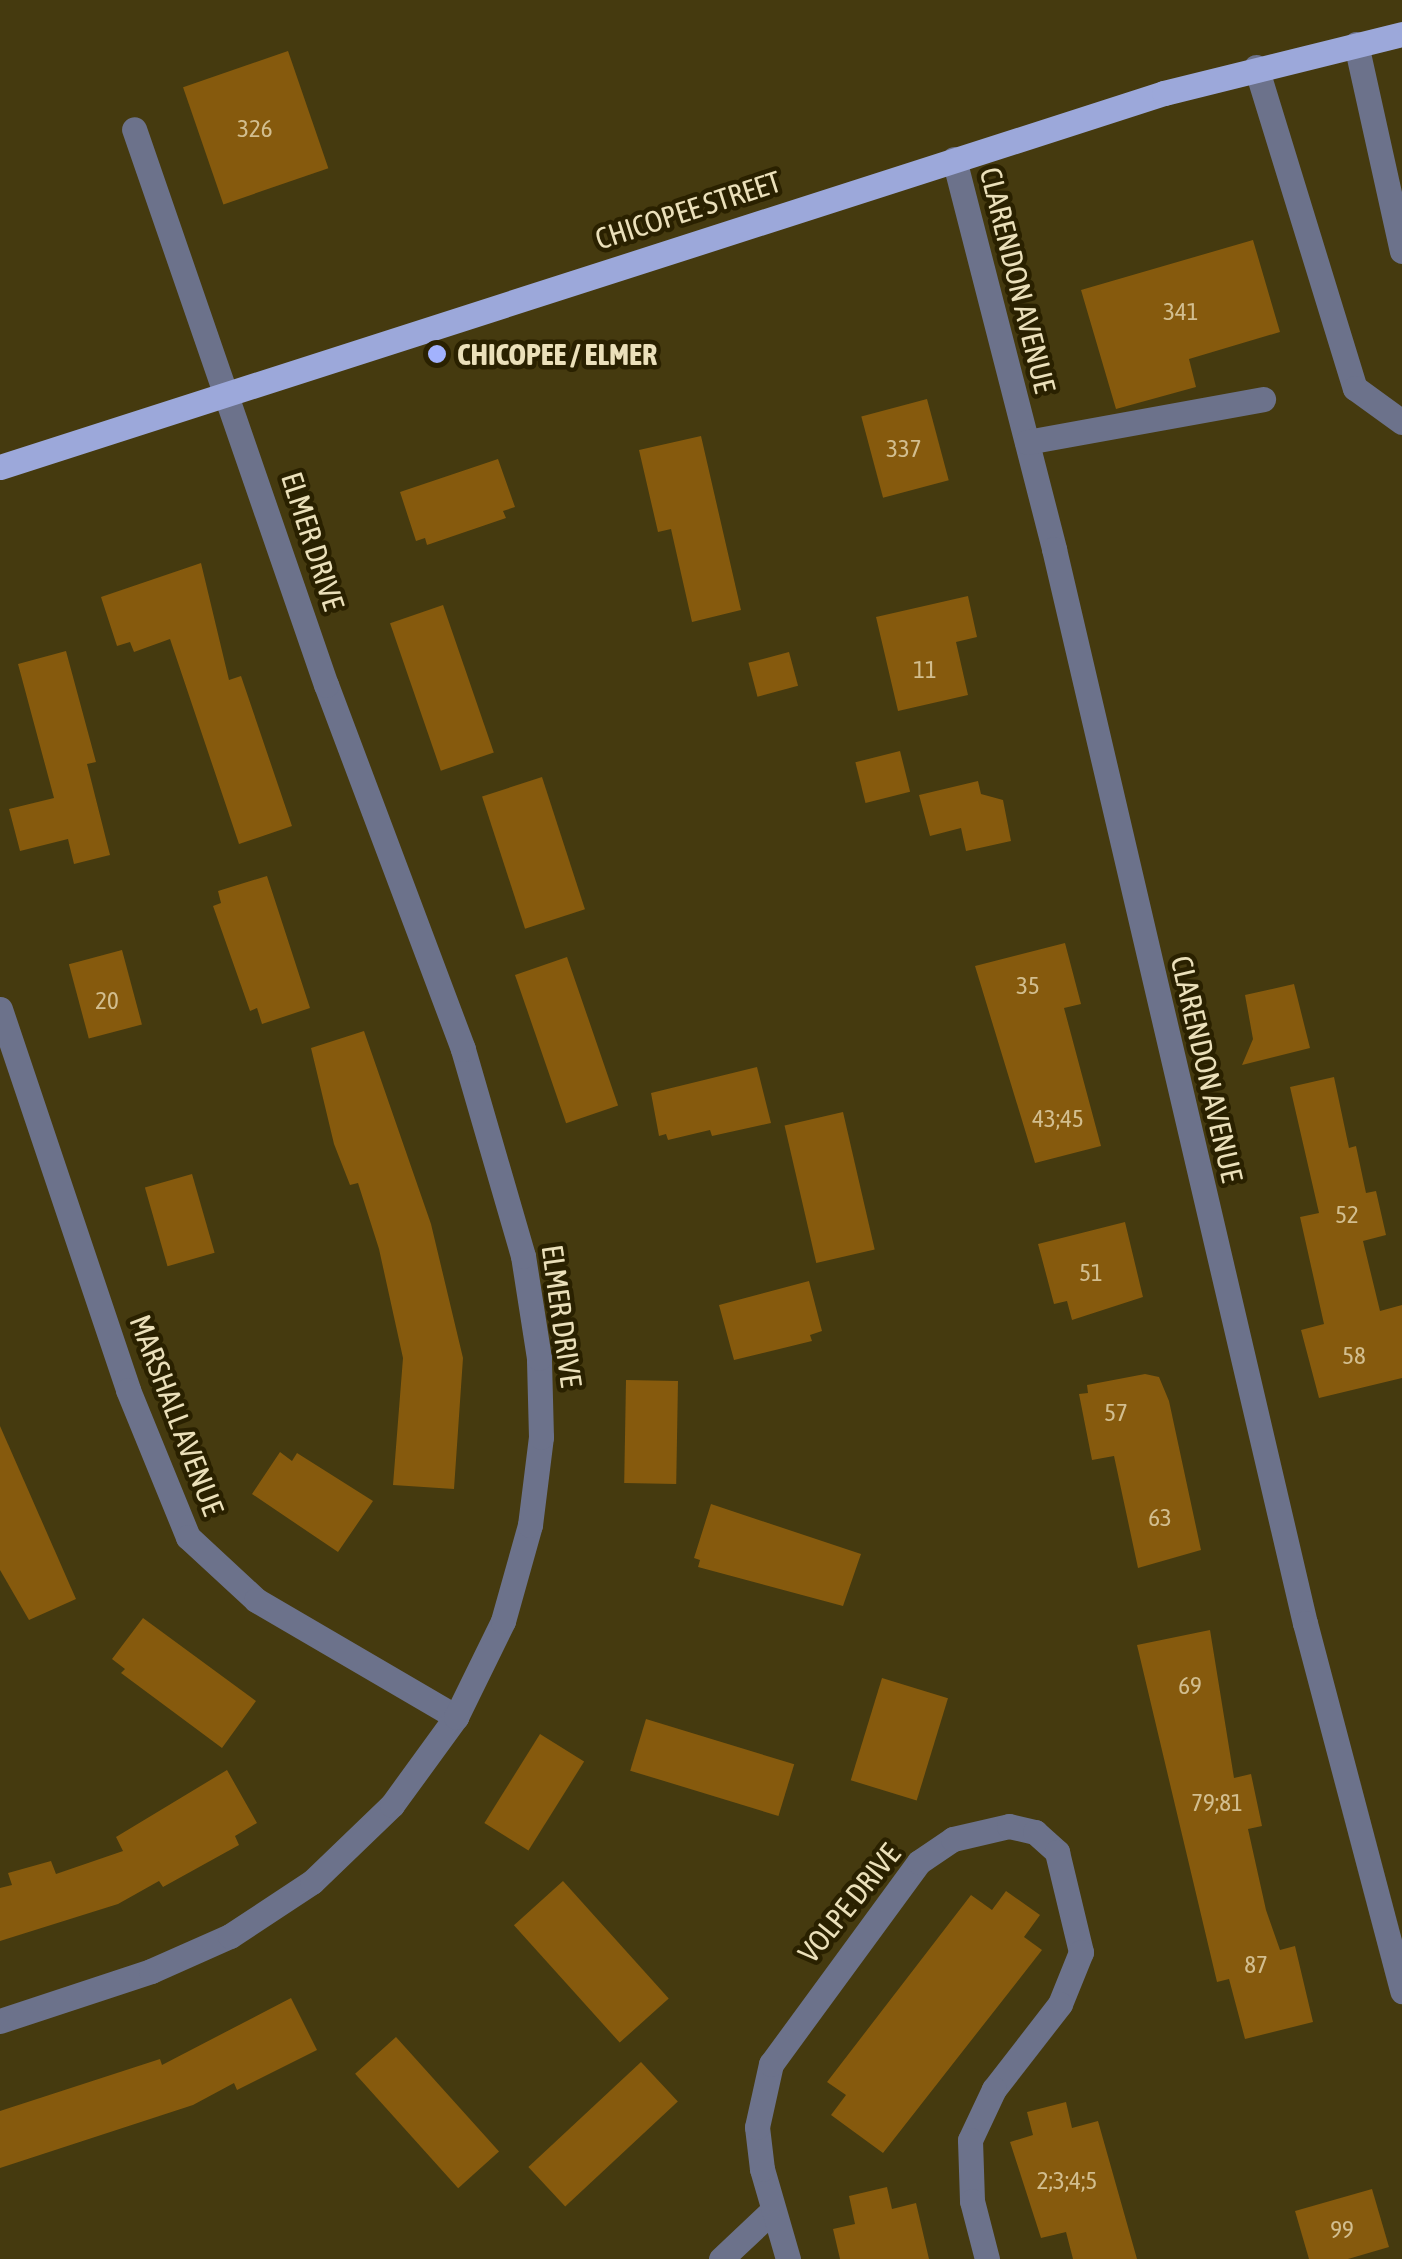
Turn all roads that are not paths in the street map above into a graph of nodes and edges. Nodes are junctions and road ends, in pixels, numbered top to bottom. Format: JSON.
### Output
{"nodes":[{"id":1,"x":1402,"y":34,"type":"edge"},
{"id":2,"x":1356,"y":44,"type":"junction"},
{"id":3,"x":1256,"y":68,"type":"junction"},
{"id":4,"x":134,"y":129,"type":"dead end"},
{"id":5,"x":1391,"y":150,"type":"edge"},
{"id":6,"x":954,"y":159,"type":"junction"},
{"id":7,"x":1402,"y":251,"type":"edge"},
{"id":8,"x":229,"y":392,"type":"junction"},
{"id":9,"x":1262,"y":399,"type":"dead end"},
{"id":10,"x":1402,"y":422,"type":"edge"},
{"id":11,"x":1027,"y":442,"type":"junction"},
{"id":12,"x":0,"y":467,"type":"edge"},
{"id":13,"x":0,"y":1009,"type":"edge"},
{"id":14,"x":456,"y":1718,"type":"junction"},
{"id":15,"x":1402,"y":1992,"type":"edge"},
{"id":16,"x":0,"y":2021,"type":"edge"},
{"id":17,"x":773,"y":2210,"type":"junction"},
{"id":18,"x":721,"y":2259,"type":"edge"},
{"id":19,"x":788,"y":2259,"type":"edge"},
{"id":20,"x":987,"y":2259,"type":"edge"}],
"edges":[{"from":1,"to":2,"type":"main road","name":"CHICOPEE STREET"},
{"from":2,"to":3,"type":"main road","name":"CHICOPEE STREET"},
{"from":2,"to":5,"type":"street"},
{"from":3,"to":6,"type":"main road","name":"CHICOPEE STREET"},
{"from":3,"to":10,"type":"street"},
{"from":4,"to":8,"type":"street","name":"ELMER DRIVE"},
{"from":5,"to":7,"type":"street"},
{"from":6,"to":8,"type":"main road","name":"CHICOPEE STREET"},
{"from":6,"to":11,"type":"street","name":"CLARENDON AVENUE"},
{"from":8,"to":12,"type":"main road","name":"CHICOPEE STREET"},
{"from":8,"to":14,"type":"street","name":"ELMER DRIVE"},
{"from":9,"to":11,"type":"street"},
{"from":11,"to":15,"type":"street","name":"CLARENDON AVENUE"},
{"from":13,"to":14,"type":"street","name":"MARSHALL AVENUE"},
{"from":14,"to":16,"type":"street","name":"ELMER DRIVE"},
{"from":17,"to":18,"type":"street"},
{"from":17,"to":19,"type":"street","name":"VOLPE DRIVE"},
{"from":17,"to":20,"type":"street","name":"VOLPE DRIVE"}]}
